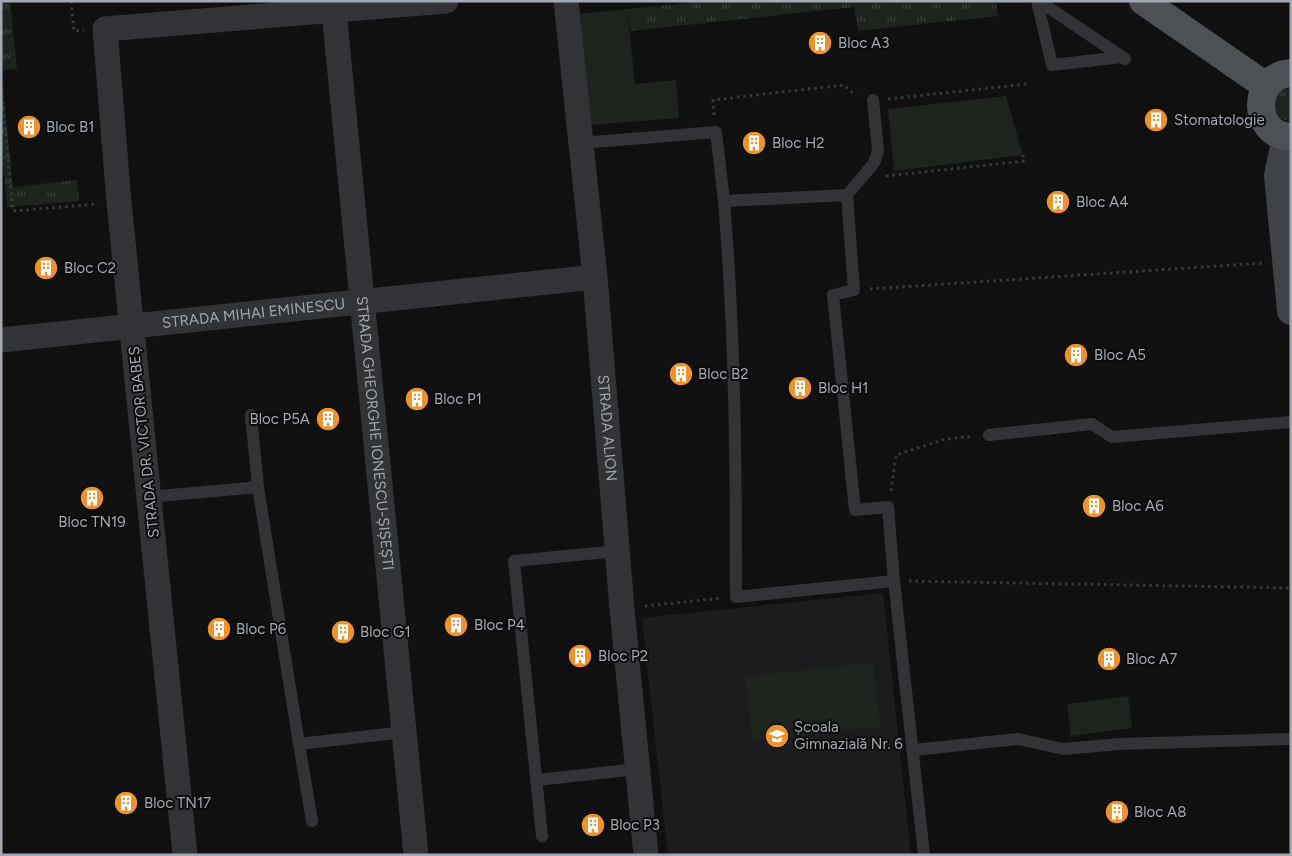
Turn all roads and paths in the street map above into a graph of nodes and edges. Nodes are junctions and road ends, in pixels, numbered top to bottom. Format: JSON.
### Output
{"nodes":[{"id":1,"x":446,"y":1,"type":"edge"},
{"id":2,"x":566,"y":1,"type":"edge"},
{"id":3,"x":1038,"y":1,"type":"edge"},
{"id":4,"x":1143,"y":1,"type":"edge"},
{"id":5,"x":333,"y":6,"type":"edge"},
{"id":6,"x":1291,"y":73,"type":"edge"},
{"id":7,"x":1,"y":82,"type":"edge"},
{"id":8,"x":1266,"y":86,"type":"junction"},
{"id":9,"x":873,"y":100,"type":"dead end"},
{"id":10,"x":1288,"y":137,"type":"edge"},
{"id":11,"x":581,"y":142,"type":"junction"},
{"id":12,"x":1023,"y":155,"type":"dead end"},
{"id":13,"x":860,"y":179,"type":"junction"},
{"id":14,"x":847,"y":195,"type":"junction"},
{"id":15,"x":724,"y":201,"type":"junction"},
{"id":16,"x":118,"y":202,"type":"junction"},
{"id":17,"x":1286,"y":262,"type":"junction"},
{"id":18,"x":595,"y":277,"type":"junction"},
{"id":19,"x":854,"y":290,"type":"junction"},
{"id":20,"x":363,"y":303,"type":"junction"},
{"id":21,"x":1291,"y":311,"type":"edge"},
{"id":22,"x":132,"y":325,"type":"junction"},
{"id":23,"x":1,"y":340,"type":"edge"},
{"id":24,"x":251,"y":415,"type":"dead end"},
{"id":25,"x":1291,"y":422,"type":"edge"},
{"id":26,"x":989,"y":435,"type":"joint"},
{"id":27,"x":258,"y":486,"type":"junction"},
{"id":28,"x":149,"y":497,"type":"junction"},
{"id":29,"x":888,"y":506,"type":"junction"},
{"id":30,"x":617,"y":551,"type":"junction"},
{"id":31,"x":894,"y":581,"type":"junction"},
{"id":32,"x":1291,"y":588,"type":"edge"},
{"id":33,"x":736,"y":597,"type":"junction"},
{"id":34,"x":622,"y":609,"type":"junction"},
{"id":35,"x":404,"y":732,"type":"junction"},
{"id":36,"x":1291,"y":739,"type":"edge"},
{"id":37,"x":299,"y":744,"type":"junction"},
{"id":38,"x":914,"y":750,"type":"junction"},
{"id":39,"x":638,"y":769,"type":"junction"},
{"id":40,"x":536,"y":780,"type":"junction"},
{"id":41,"x":312,"y":821,"type":"dead end"},
{"id":42,"x":542,"y":836,"type":"dead end"},
{"id":43,"x":185,"y":855,"type":"edge"},
{"id":44,"x":416,"y":855,"type":"edge"},
{"id":45,"x":646,"y":855,"type":"edge"},
{"id":46,"x":924,"y":855,"type":"edge"}],
"edges":[{"from":1,"to":5,"type":"street"},
{"from":2,"to":11,"type":"street","name":"STRADA ALION"},
{"from":3,"to":3,"type":"lane"},
{"from":4,"to":8,"type":"main road"},
{"from":5,"to":16,"type":"street","name":"STRADA DR. VICTOR BABEȘ"},
{"from":5,"to":20,"type":"street","name":"STRADA GHEORGHE IONESCU-ȘIȘEȘTI"},
{"from":6,"to":8,"type":"main road"},
{"from":7,"to":16,"type":"path"},
{"from":8,"to":10,"type":"main road"},
{"from":9,"to":13,"type":"lane"},
{"from":10,"to":17,"type":"street"},
{"from":11,"to":15,"type":"lane"},
{"from":11,"to":18,"type":"street","name":"STRADA ALION"},
{"from":12,"to":13,"type":"path"},
{"from":13,"to":14,"type":"lane"},
{"from":14,"to":15,"type":"lane"},
{"from":14,"to":19,"type":"lane"},
{"from":15,"to":33,"type":"lane"},
{"from":16,"to":22,"type":"street","name":"STRADA DR. VICTOR BABEȘ"},
{"from":17,"to":19,"type":"path"},
{"from":17,"to":21,"type":"street"},
{"from":18,"to":20,"type":"street","name":"STRADA MIHAI EMINESCU"},
{"from":18,"to":30,"type":"street","name":"STRADA ALION"},
{"from":19,"to":29,"type":"lane"},
{"from":20,"to":22,"type":"street","name":"STRADA MIHAI EMINESCU"},
{"from":20,"to":35,"type":"street","name":"STRADA GHEORGHE IONESCU-ȘIȘEȘTI"},
{"from":22,"to":23,"type":"street","name":"STRADA MIHAI EMINESCU"},
{"from":22,"to":28,"type":"street","name":"STRADA DR. VICTOR BABEȘ"},
{"from":24,"to":27,"type":"lane"},
{"from":25,"to":26,"type":"lane"},
{"from":26,"to":29,"type":"path"},
{"from":27,"to":28,"type":"lane"},
{"from":27,"to":37,"type":"lane"},
{"from":28,"to":43,"type":"street","name":"STRADA DR. VICTOR BABEȘ"},
{"from":29,"to":31,"type":"lane"},
{"from":30,"to":34,"type":"street","name":"STRADA ALION"},
{"from":30,"to":40,"type":"lane"},
{"from":31,"to":32,"type":"path"},
{"from":31,"to":33,"type":"lane"},
{"from":31,"to":38,"type":"lane"},
{"from":33,"to":34,"type":"path"},
{"from":34,"to":39,"type":"street","name":"STRADA ALION"},
{"from":35,"to":37,"type":"lane"},
{"from":35,"to":44,"type":"street","name":"STRADA GHEORGHE IONESCU-ȘIȘEȘTI"},
{"from":36,"to":38,"type":"lane"},
{"from":37,"to":41,"type":"lane"},
{"from":38,"to":46,"type":"lane"},
{"from":39,"to":40,"type":"lane"},
{"from":39,"to":45,"type":"street","name":"STRADA ALION"},
{"from":40,"to":42,"type":"lane"}]}
